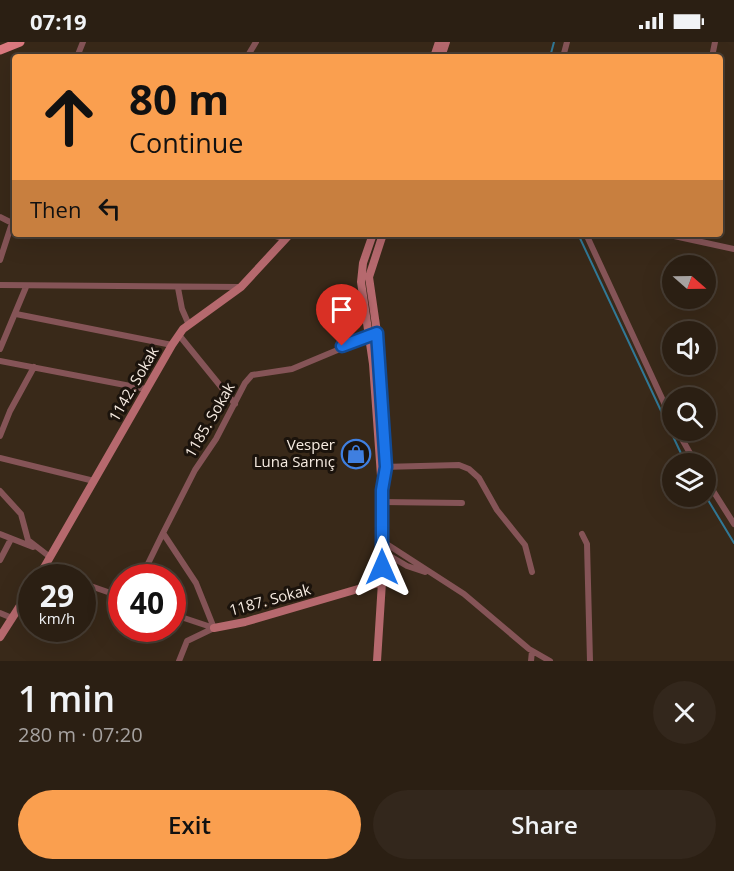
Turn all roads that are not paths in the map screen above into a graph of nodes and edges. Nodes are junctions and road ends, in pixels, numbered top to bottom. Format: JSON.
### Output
{"nodes":[{"id":1,"x":20,"y":42,"type":"edge"},
{"id":2,"x":0,"y":50,"type":"edge"},
{"id":3,"x":0,"y":218,"type":"edge"},
{"id":4,"x":12,"y":223,"type":"joint"},
{"id":5,"x":288,"y":237,"type":"edge"},
{"id":6,"x":372,"y":237,"type":"edge"},
{"id":7,"x":382,"y":237,"type":"edge"},
{"id":8,"x":587,"y":237,"type":"edge"},
{"id":9,"x":679,"y":237,"type":"edge"},
{"id":10,"x":734,"y":249,"type":"edge"},
{"id":11,"x":0,"y":260,"type":"edge"},
{"id":12,"x":0,"y":285,"type":"edge"},
{"id":13,"x":26,"y":287,"type":"junction"},
{"id":14,"x":241,"y":287,"type":"junction"},
{"id":15,"x":178,"y":288,"type":"junction"},
{"id":16,"x":16,"y":314,"type":"junction"},
{"id":17,"x":189,"y":325,"type":"junction"},
{"id":18,"x":179,"y":335,"type":"junction"},
{"id":19,"x":373,"y":335,"type":"junction"},
{"id":20,"x":172,"y":345,"type":"junction"},
{"id":21,"x":0,"y":349,"type":"edge"},
{"id":22,"x":0,"y":361,"type":"edge"},
{"id":23,"x":34,"y":367,"type":"junction"},
{"id":24,"x":146,"y":390,"type":"junction"},
{"id":25,"x":662,"y":398,"type":"edge"},
{"id":26,"x":235,"y":404,"type":"junction"},
{"id":27,"x":0,"y":436,"type":"edge"},
{"id":28,"x":0,"y":458,"type":"edge"},
{"id":29,"x":382,"y":467,"type":"junction"},
{"id":30,"x":94,"y":481,"type":"junction"},
{"id":31,"x":0,"y":490,"type":"edge"},
{"id":32,"x":716,"y":495,"type":"edge"},
{"id":33,"x":382,"y":502,"type":"junction"},
{"id":34,"x":462,"y":503,"type":"dead end"},
{"id":35,"x":734,"y":524,"type":"edge"},
{"id":36,"x":163,"y":533,"type":"junction"},
{"id":37,"x":0,"y":534,"type":"edge"},
{"id":38,"x":582,"y":534,"type":"dead end"},
{"id":39,"x":11,"y":539,"type":"junction"},
{"id":40,"x":382,"y":541,"type":"junction"},
{"id":41,"x":37,"y":547,"type":"junction"},
{"id":42,"x":383,"y":552,"type":"junction"},
{"id":43,"x":50,"y":557,"type":"junction"},
{"id":44,"x":0,"y":560,"type":"edge"},
{"id":45,"x":46,"y":564,"type":"edge"},
{"id":46,"x":148,"y":564,"type":"edge"},
{"id":47,"x":532,"y":572,"type":"dead end"},
{"id":48,"x":429,"y":573,"type":"junction"},
{"id":49,"x":382,"y":582,"type":"junction"},
{"id":50,"x":18,"y":609,"type":"edge"},
{"id":51,"x":0,"y":612,"type":"edge"},
{"id":52,"x":12,"y":618,"type":"junction"},
{"id":53,"x":186,"y":619,"type":"edge"},
{"id":54,"x":214,"y":628,"type":"junction"},
{"id":55,"x":0,"y":637,"type":"edge"},
{"id":56,"x":530,"y":650,"type":"junction"},
{"id":57,"x":179,"y":661,"type":"edge"},
{"id":58,"x":377,"y":661,"type":"edge"},
{"id":59,"x":531,"y":661,"type":"edge"},
{"id":60,"x":550,"y":661,"type":"edge"},
{"id":61,"x":590,"y":661,"type":"edge"}],
"edges":[{"from":1,"to":2,"type":"main road"},
{"from":3,"to":4,"type":"street"},
{"from":4,"to":11,"type":"street"},
{"from":5,"to":14,"type":"street","name":"1142. Sokak"},
{"from":6,"to":19,"type":"street"},
{"from":7,"to":19,"type":"street"},
{"from":8,"to":25,"type":"street"},
{"from":9,"to":10,"type":"street"},
{"from":12,"to":13,"type":"street"},
{"from":13,"to":15,"type":"street"},
{"from":13,"to":16,"type":"street"},
{"from":14,"to":15,"type":"street"},
{"from":14,"to":17,"type":"street","name":"1142. Sokak"},
{"from":15,"to":17,"type":"street"},
{"from":16,"to":20,"type":"street"},
{"from":16,"to":21,"type":"street"},
{"from":17,"to":18,"type":"street","name":"1142. Sokak"},
{"from":18,"to":20,"type":"street","name":"1142. Sokak"},
{"from":18,"to":26,"type":"street"},
{"from":19,"to":26,"type":"street","name":"1185. Sokak"},
{"from":19,"to":29,"type":"street"},
{"from":20,"to":24,"type":"street","name":"1142. Sokak"},
{"from":22,"to":23,"type":"street"},
{"from":23,"to":24,"type":"street"},
{"from":23,"to":27,"type":"street"},
{"from":24,"to":30,"type":"street","name":"1142. Sokak"},
{"from":26,"to":36,"type":"street","name":"1185. Sokak"},
{"from":28,"to":30,"type":"street"},
{"from":29,"to":33,"type":"street"},
{"from":29,"to":47,"type":"street"},
{"from":30,"to":43,"type":"street","name":"1142. Sokak"},
{"from":31,"to":41,"type":"street"},
{"from":32,"to":35,"type":"street"},
{"from":33,"to":34,"type":"street"},
{"from":33,"to":40,"type":"street"},
{"from":36,"to":46,"type":"street","name":"1185. Sokak"},
{"from":36,"to":54,"type":"street"},
{"from":37,"to":39,"type":"street"},
{"from":38,"to":61,"type":"street"},
{"from":39,"to":41,"type":"street"},
{"from":39,"to":44,"type":"street"},
{"from":40,"to":42,"type":"street"},
{"from":40,"to":48,"type":"street"},
{"from":41,"to":43,"type":"street"},
{"from":42,"to":48,"type":"street"},
{"from":42,"to":49,"type":"street"},
{"from":43,"to":45,"type":"street","name":"1142. Sokak"},
{"from":48,"to":56,"type":"street"},
{"from":49,"to":54,"type":"street","name":"1187. Sokak"},
{"from":49,"to":58,"type":"street"},
{"from":50,"to":52,"type":"street"},
{"from":51,"to":52,"type":"street"},
{"from":52,"to":55,"type":"street"},
{"from":53,"to":54,"type":"street"},
{"from":54,"to":57,"type":"street","name":"1187. Sokak"},
{"from":56,"to":59,"type":"street"},
{"from":56,"to":60,"type":"street"}]}
